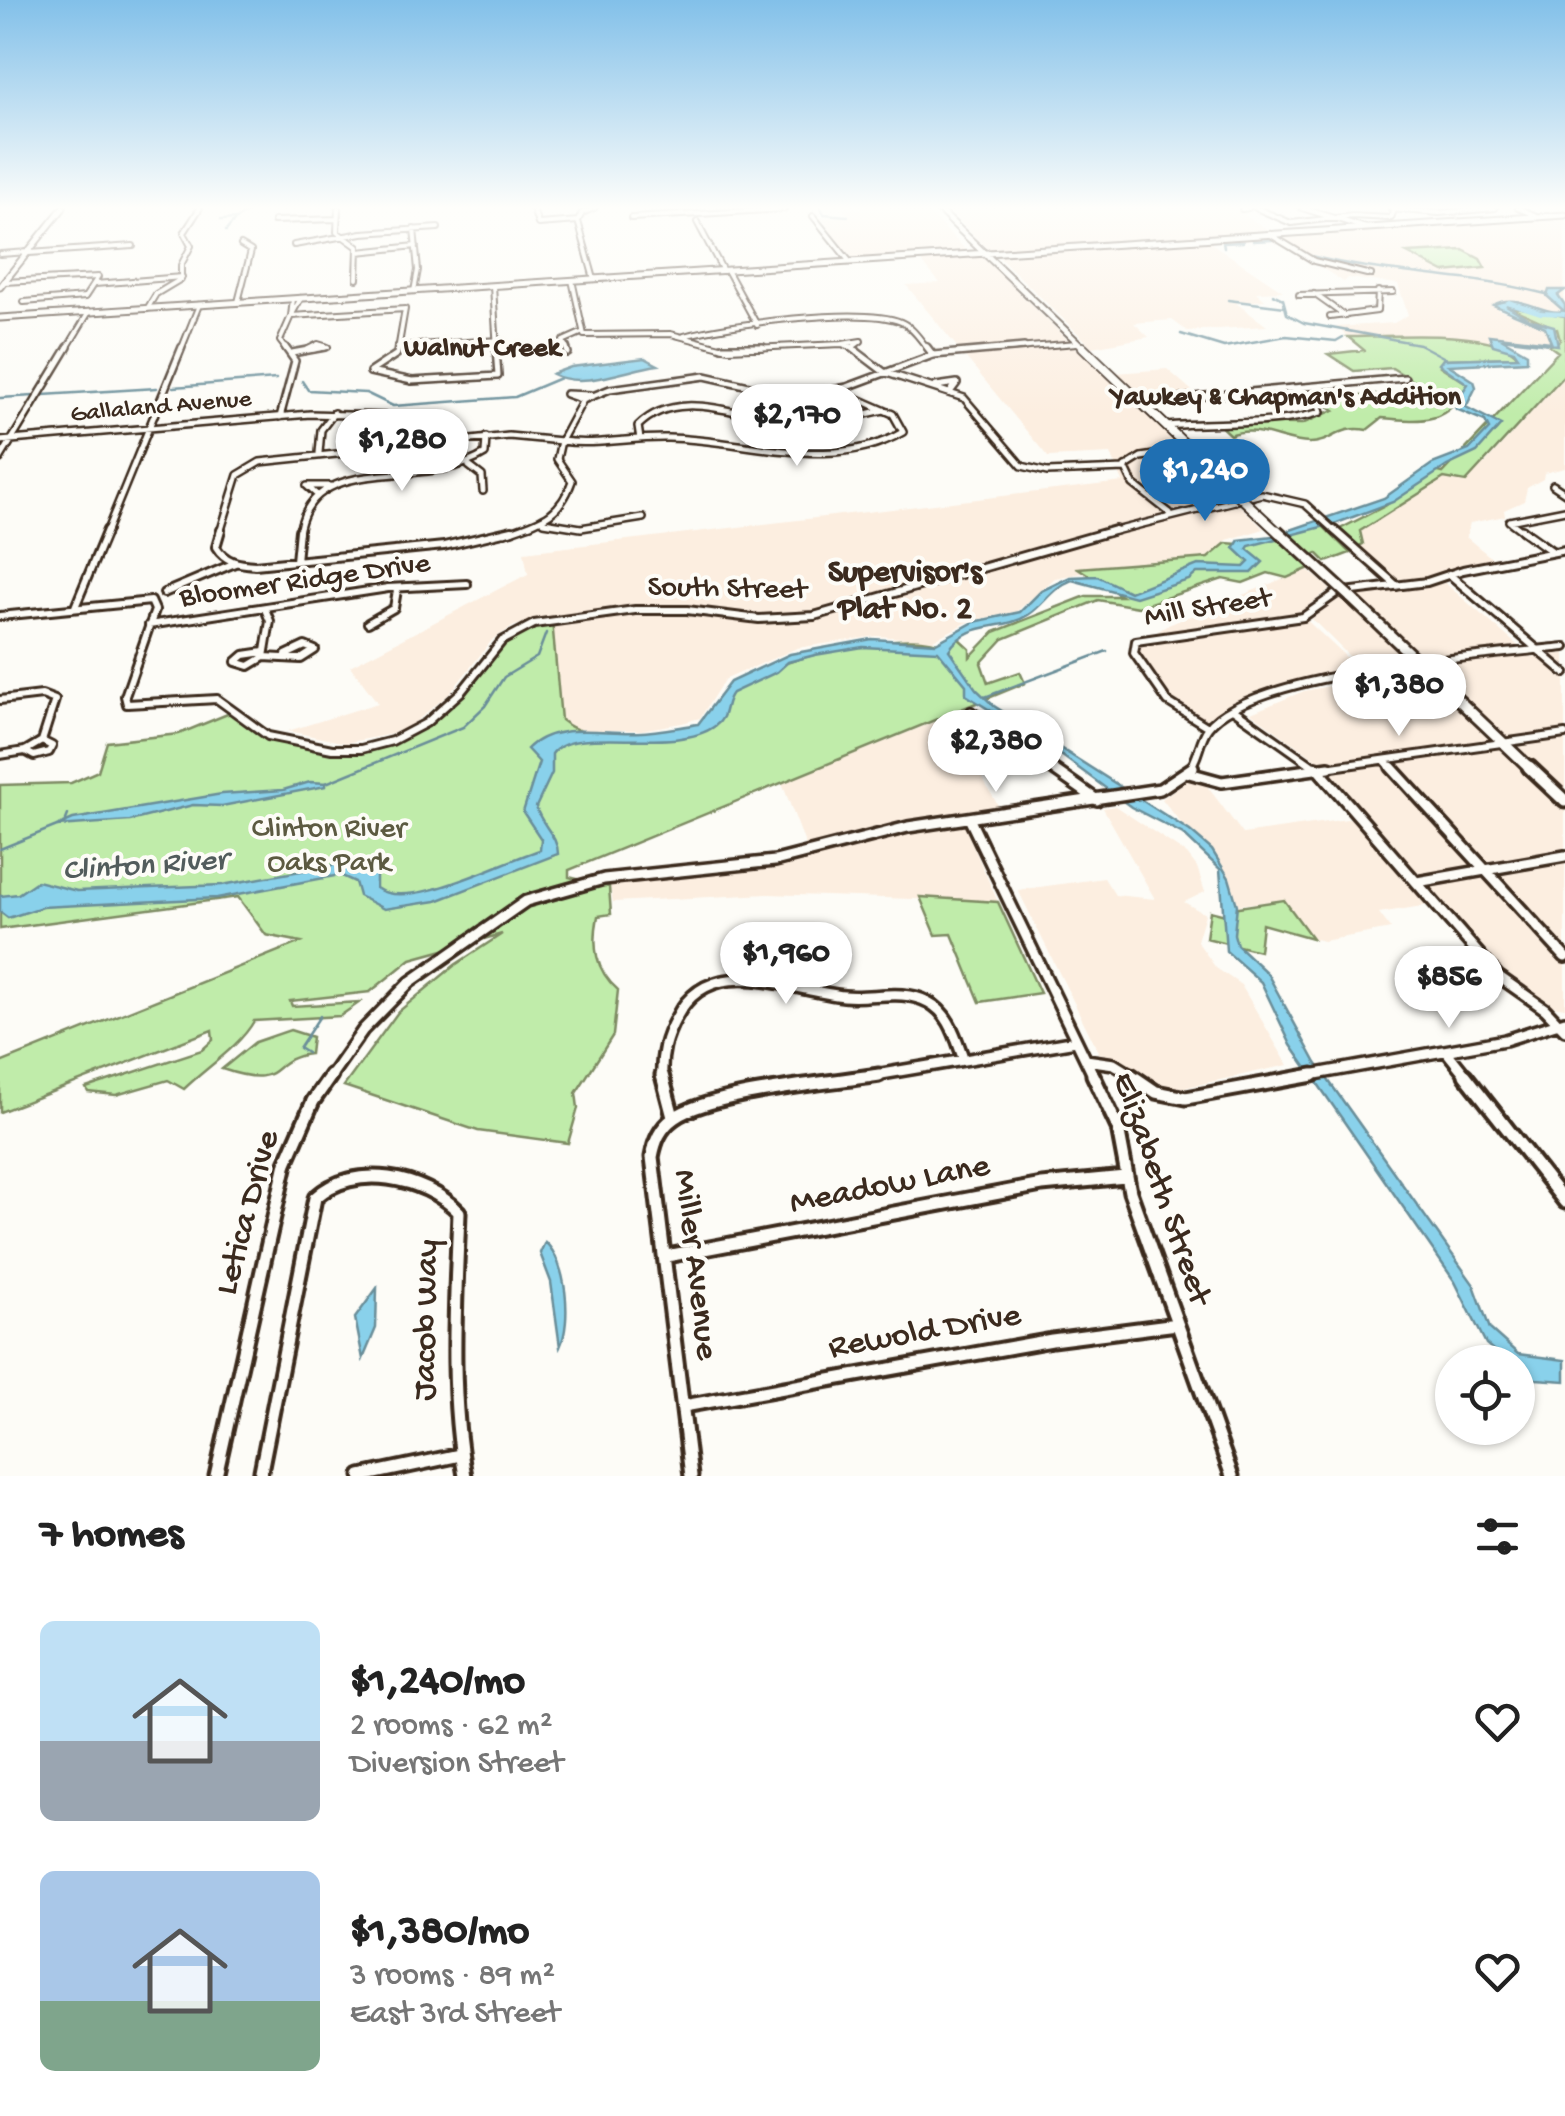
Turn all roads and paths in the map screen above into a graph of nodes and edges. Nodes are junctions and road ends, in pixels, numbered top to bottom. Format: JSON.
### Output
{"nodes":[{"id":1,"x":85,"y":277,"type":"edge"},
{"id":2,"x":95,"y":277,"type":"edge"},
{"id":3,"x":182,"y":277,"type":"joint"},
{"id":4,"x":245,"y":277,"type":"edge"},
{"id":5,"x":415,"y":277,"type":"edge"},
{"id":6,"x":625,"y":277,"type":"edge"},
{"id":7,"x":729,"y":277,"type":"edge"},
{"id":8,"x":1008,"y":277,"type":"edge"},
{"id":9,"x":1363,"y":277,"type":"edge"},
{"id":10,"x":594,"y":279,"type":"joint"},
{"id":11,"x":572,"y":280,"type":"junction"},
{"id":12,"x":95,"y":284,"type":"junction"},
{"id":13,"x":2,"y":285,"type":"edge"},
{"id":14,"x":492,"y":286,"type":"junction"},
{"id":15,"x":1364,"y":290,"type":"junction"},
{"id":16,"x":414,"y":291,"type":"junction"},
{"id":17,"x":1378,"y":291,"type":"junction"},
{"id":18,"x":1393,"y":292,"type":"dead end"},
{"id":19,"x":1298,"y":294,"type":"dead end"},
{"id":20,"x":1314,"y":294,"type":"junction"},
{"id":21,"x":297,"y":298,"type":"junction"},
{"id":22,"x":24,"y":302,"type":"dead end"},
{"id":23,"x":238,"y":302,"type":"junction"},
{"id":24,"x":199,"y":305,"type":"junction"},
{"id":25,"x":147,"y":308,"type":"junction"},
{"id":26,"x":89,"y":312,"type":"junction"},
{"id":27,"x":290,"y":316,"type":"junction"},
{"id":28,"x":1346,"y":316,"type":"junction"},
{"id":29,"x":1330,"y":317,"type":"dead end"},
{"id":30,"x":0,"y":318,"type":"edge"},
{"id":31,"x":758,"y":325,"type":"junction"},
{"id":32,"x":581,"y":333,"type":"junction"},
{"id":33,"x":684,"y":336,"type":"junction"},
{"id":34,"x":499,"y":340,"type":"junction"},
{"id":35,"x":1077,"y":344,"type":"junction"},
{"id":36,"x":400,"y":346,"type":"junction"},
{"id":37,"x":308,"y":349,"type":"dead end"},
{"id":38,"x":568,"y":352,"type":"dead end"},
{"id":39,"x":292,"y":353,"type":"junction"},
{"id":40,"x":932,"y":356,"type":"junction"},
{"id":41,"x":884,"y":372,"type":"junction"},
{"id":42,"x":1405,"y":378,"type":"dead end"},
{"id":43,"x":1294,"y":388,"type":"junction"},
{"id":44,"x":838,"y":390,"type":"junction"},
{"id":45,"x":591,"y":395,"type":"junction"},
{"id":46,"x":583,"y":400,"type":"junction"},
{"id":47,"x":1138,"y":402,"type":"junction"},
{"id":48,"x":884,"y":410,"type":"junction"},
{"id":49,"x":334,"y":414,"type":"junction"},
{"id":50,"x":385,"y":416,"type":"dead end"},
{"id":51,"x":280,"y":418,"type":"junction"},
{"id":52,"x":1164,"y":426,"type":"junction"},
{"id":53,"x":147,"y":429,"type":"junction"},
{"id":54,"x":486,"y":437,"type":"junction"},
{"id":55,"x":640,"y":438,"type":"junction"},
{"id":56,"x":0,"y":440,"type":"edge"},
{"id":57,"x":12,"y":440,"type":"junction"},
{"id":58,"x":561,"y":441,"type":"junction"},
{"id":59,"x":1188,"y":450,"type":"junction"},
{"id":60,"x":318,"y":453,"type":"junction"},
{"id":61,"x":0,"y":459,"type":"edge"},
{"id":62,"x":469,"y":466,"type":"junction"},
{"id":63,"x":1125,"y":470,"type":"junction"},
{"id":64,"x":1553,"y":485,"type":"dead end"},
{"id":65,"x":330,"y":486,"type":"junction"},
{"id":66,"x":483,"y":491,"type":"dead end"},
{"id":67,"x":1565,"y":493,"type":"edge"},
{"id":68,"x":316,"y":494,"type":"junction"},
{"id":69,"x":1565,"y":510,"type":"edge"},
{"id":70,"x":1170,"y":514,"type":"junction"},
{"id":71,"x":643,"y":518,"type":"dead end"},
{"id":72,"x":544,"y":522,"type":"junction"},
{"id":73,"x":1565,"y":550,"type":"edge"},
{"id":74,"x":1553,"y":552,"type":"junction"},
{"id":75,"x":296,"y":561,"type":"junction"},
{"id":76,"x":235,"y":563,"type":"junction"},
{"id":77,"x":1449,"y":574,"type":"junction"},
{"id":78,"x":467,"y":584,"type":"dead end"},
{"id":79,"x":1397,"y":586,"type":"junction"},
{"id":80,"x":397,"y":590,"type":"junction"},
{"id":81,"x":164,"y":594,"type":"dead end"},
{"id":82,"x":75,"y":607,"type":"junction"},
{"id":83,"x":265,"y":609,"type":"junction"},
{"id":84,"x":0,"y":616,"type":"edge"},
{"id":85,"x":368,"y":623,"type":"dead end"},
{"id":86,"x":150,"y":625,"type":"junction"},
{"id":87,"x":1565,"y":647,"type":"edge"},
{"id":88,"x":1539,"y":651,"type":"junction"},
{"id":89,"x":286,"y":654,"type":"dead end"},
{"id":90,"x":1422,"y":665,"type":"junction"},
{"id":91,"x":1565,"y":673,"type":"edge"},
{"id":92,"x":0,"y":700,"type":"edge"},
{"id":93,"x":1234,"y":710,"type":"junction"},
{"id":94,"x":971,"y":711,"type":"dead end"},
{"id":95,"x":1208,"y":727,"type":"junction"},
{"id":96,"x":1565,"y":734,"type":"edge"},
{"id":97,"x":1504,"y":743,"type":"junction"},
{"id":98,"x":0,"y":755,"type":"edge"},
{"id":99,"x":1385,"y":761,"type":"junction"},
{"id":100,"x":1320,"y":770,"type":"junction"},
{"id":101,"x":1189,"y":772,"type":"junction"},
{"id":102,"x":1096,"y":800,"type":"junction"},
{"id":103,"x":1565,"y":801,"type":"edge"},
{"id":104,"x":970,"y":818,"type":"junction"},
{"id":105,"x":1565,"y":856,"type":"edge"},
{"id":106,"x":1485,"y":870,"type":"junction"},
{"id":107,"x":1417,"y":882,"type":"junction"},
{"id":108,"x":1565,"y":957,"type":"edge"},
{"id":109,"x":1563,"y":1024,"type":"edge"},
{"id":110,"x":1076,"y":1041,"type":"junction"},
{"id":111,"x":1447,"y":1052,"type":"junction"},
{"id":112,"x":964,"y":1060,"type":"junction"},
{"id":113,"x":1086,"y":1060,"type":"junction"},
{"id":114,"x":672,"y":1118,"type":"junction"},
{"id":115,"x":1125,"y":1177,"type":"junction"},
{"id":116,"x":1565,"y":1202,"type":"edge"},
{"id":117,"x":667,"y":1256,"type":"junction"},
{"id":118,"x":1178,"y":1324,"type":"junction"},
{"id":119,"x":684,"y":1406,"type":"junction"},
{"id":120,"x":460,"y":1455,"type":"junction"},
{"id":121,"x":216,"y":1476,"type":"edge"},
{"id":122,"x":260,"y":1476,"type":"edge"},
{"id":123,"x":361,"y":1476,"type":"edge"},
{"id":124,"x":464,"y":1476,"type":"edge"},
{"id":125,"x":691,"y":1476,"type":"edge"},
{"id":126,"x":1232,"y":1476,"type":"edge"}],
"edges":[{"from":1,"to":13,"type":"street"},
{"from":2,"to":12,"type":"street"},
{"from":3,"to":12,"type":"street"},
{"from":3,"to":25,"type":"street"},
{"from":4,"to":23,"type":"street"},
{"from":5,"to":16,"type":"street"},
{"from":6,"to":10,"type":"main road"},
{"from":7,"to":31,"type":"street"},
{"from":8,"to":35,"type":"main road"},
{"from":9,"to":15,"type":"street"},
{"from":10,"to":11,"type":"main road"},
{"from":11,"to":14,"type":"main road"},
{"from":11,"to":32,"type":"street"},
{"from":12,"to":22,"type":"street"},
{"from":14,"to":16,"type":"main road"},
{"from":14,"to":34,"type":"street"},
{"from":15,"to":17,"type":"street"},
{"from":15,"to":20,"type":"street"},
{"from":16,"to":21,"type":"main road"},
{"from":17,"to":18,"type":"street"},
{"from":17,"to":28,"type":"street"},
{"from":19,"to":20,"type":"street"},
{"from":20,"to":28,"type":"street"},
{"from":21,"to":23,"type":"main road"},
{"from":21,"to":27,"type":"street"},
{"from":23,"to":24,"type":"main road"},
{"from":24,"to":25,"type":"main road"},
{"from":24,"to":53,"type":"street"},
{"from":25,"to":26,"type":"main road"},
{"from":26,"to":30,"type":"main road"},
{"from":26,"to":57,"type":"street"},
{"from":27,"to":36,"type":"street"},
{"from":27,"to":39,"type":"street"},
{"from":28,"to":29,"type":"street"},
{"from":31,"to":33,"type":"street"},
{"from":31,"to":40,"type":"street"},
{"from":32,"to":33,"type":"street"},
{"from":32,"to":38,"type":"street"},
{"from":33,"to":41,"type":"street"},
{"from":34,"to":36,"type":"street"},
{"from":34,"to":36,"type":"street"},
{"from":35,"to":40,"type":"street"},
{"from":35,"to":47,"type":"main road"},
{"from":37,"to":39,"type":"street"},
{"from":39,"to":51,"type":"street"},
{"from":40,"to":41,"type":"street"},
{"from":41,"to":44,"type":"street"},
{"from":41,"to":63,"type":"street"},
{"from":42,"to":43,"type":"street"},
{"from":43,"to":47,"type":"street"},
{"from":43,"to":52,"type":"street"},
{"from":44,"to":45,"type":"street"},
{"from":44,"to":48,"type":"street"},
{"from":45,"to":46,"type":"street"},
{"from":45,"to":46,"type":"street"},
{"from":46,"to":58,"type":"street"},
{"from":47,"to":52,"type":"main road"},
{"from":48,"to":55,"type":"street"},
{"from":48,"to":55,"type":"street"},
{"from":49,"to":50,"type":"street","name":"Gallaland Avenue"},
{"from":49,"to":51,"type":"street","name":"Gallaland Avenue"},
{"from":49,"to":60,"type":"street"},
{"from":51,"to":53,"type":"street","name":"Gallaland Avenue"},
{"from":52,"to":59,"type":"main road"},
{"from":53,"to":57,"type":"street","name":"Gallaland Avenue"},
{"from":53,"to":82,"type":"street"},
{"from":54,"to":58,"type":"street"},
{"from":54,"to":60,"type":"street"},
{"from":54,"to":62,"type":"street"},
{"from":55,"to":58,"type":"street"},
{"from":56,"to":57,"type":"street","name":"Gallaland Avenue"},
{"from":57,"to":61,"type":"street"},
{"from":58,"to":72,"type":"street"},
{"from":59,"to":63,"type":"street"},
{"from":59,"to":90,"type":"main road","bridge":true},
{"from":60,"to":76,"type":"street"},
{"from":62,"to":65,"type":"street"},
{"from":62,"to":66,"type":"street"},
{"from":63,"to":70,"type":"street"},
{"from":64,"to":67,"type":"street"},
{"from":65,"to":68,"type":"street"},
{"from":65,"to":68,"type":"street"},
{"from":68,"to":75,"type":"street"},
{"from":69,"to":74,"type":"street"},
{"from":70,"to":79,"type":"street","name":"South Street"},
{"from":70,"to":86,"type":"street","name":"South Street"},
{"from":71,"to":72,"type":"street"},
{"from":72,"to":75,"type":"street"},
{"from":73,"to":74,"type":"street"},
{"from":74,"to":77,"type":"street"},
{"from":75,"to":76,"type":"street"},
{"from":76,"to":81,"type":"street"},
{"from":77,"to":79,"type":"street"},
{"from":77,"to":88,"type":"street"},
{"from":78,"to":80,"type":"street","name":"Bloomer Ridge Drive"},
{"from":79,"to":95,"type":"street","name":"Mill Street"},
{"from":80,"to":83,"type":"street","name":"Bloomer Ridge Drive"},
{"from":80,"to":85,"type":"street"},
{"from":82,"to":84,"type":"street"},
{"from":82,"to":86,"type":"street"},
{"from":83,"to":86,"type":"street","name":"Bloomer Ridge Drive"},
{"from":83,"to":89,"type":"street"},
{"from":87,"to":88,"type":"street"},
{"from":88,"to":90,"type":"street"},
{"from":88,"to":91,"type":"street"},
{"from":90,"to":93,"type":"street"},
{"from":90,"to":97,"type":"main road"},
{"from":92,"to":98,"type":"street"},
{"from":93,"to":95,"type":"street"},
{"from":93,"to":100,"type":"street"},
{"from":94,"to":102,"type":"street"},
{"from":95,"to":101,"type":"street"},
{"from":96,"to":97,"type":"street"},
{"from":97,"to":99,"type":"street"},
{"from":97,"to":103,"type":"main road"},
{"from":99,"to":100,"type":"street"},
{"from":99,"to":106,"type":"street"},
{"from":100,"to":101,"type":"street"},
{"from":100,"to":107,"type":"street"},
{"from":101,"to":102,"type":"street","name":"Letica Drive"},
{"from":102,"to":104,"type":"street","name":"Letica Drive"},
{"from":104,"to":110,"type":"street","name":"Elizabeth Street"},
{"from":104,"to":121,"type":"street","name":"Letica Drive"},
{"from":105,"to":106,"type":"street"},
{"from":106,"to":107,"type":"street"},
{"from":106,"to":108,"type":"street"},
{"from":107,"to":109,"type":"street"},
{"from":109,"to":111,"type":"street"},
{"from":110,"to":112,"type":"street"},
{"from":110,"to":113,"type":"street","name":"Elizabeth Street"},
{"from":111,"to":113,"type":"street"},
{"from":111,"to":116,"type":"street"},
{"from":112,"to":114,"type":"street"},
{"from":112,"to":114,"type":"street"},
{"from":113,"to":115,"type":"street","name":"Elizabeth Street"},
{"from":114,"to":117,"type":"street","name":"Miller Avenue"},
{"from":115,"to":117,"type":"street","name":"Meadow Lane"},
{"from":115,"to":118,"type":"street","name":"Elizabeth Street"},
{"from":117,"to":119,"type":"street","name":"Miller Avenue"},
{"from":118,"to":119,"type":"street","name":"Rewold Drive"},
{"from":118,"to":126,"type":"street","name":"Elizabeth Street"},
{"from":119,"to":125,"type":"street","name":"Miller Avenue"},
{"from":120,"to":122,"type":"street","name":"Jacob Way"},
{"from":120,"to":123,"type":"street"},
{"from":120,"to":124,"type":"street","name":"Jacob Way"}]}
